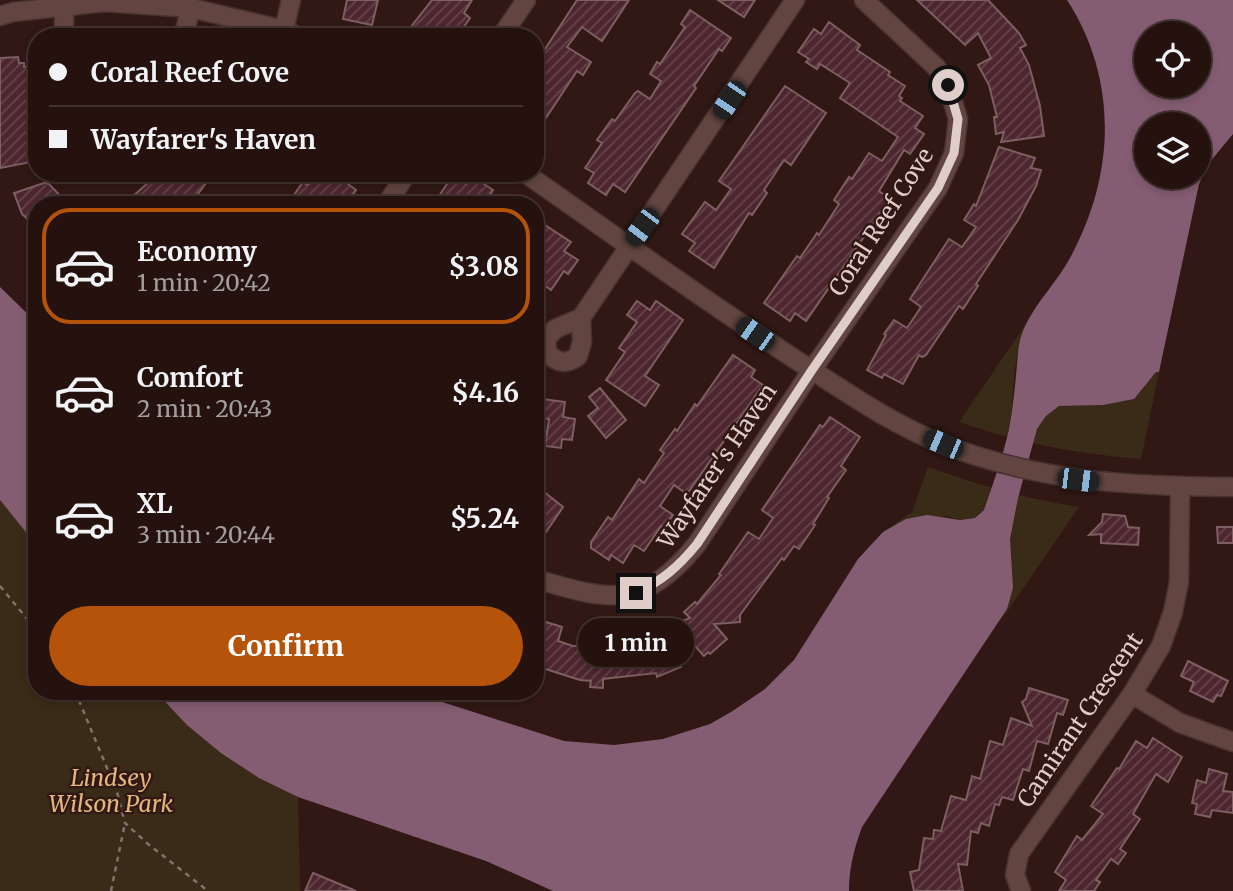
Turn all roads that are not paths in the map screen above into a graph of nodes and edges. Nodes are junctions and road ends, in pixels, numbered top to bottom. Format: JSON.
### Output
{"nodes":[{"id":1,"x":291,"y":0,"type":"edge"},
{"id":2,"x":526,"y":0,"type":"edge"},
{"id":3,"x":795,"y":0,"type":"edge"},
{"id":4,"x":864,"y":0,"type":"edge"},
{"id":5,"x":63,"y":3,"type":"edge"},
{"id":6,"x":191,"y":8,"type":"junction"},
{"id":7,"x":0,"y":16,"type":"edge"},
{"id":8,"x":64,"y":28,"type":"edge"},
{"id":9,"x":185,"y":28,"type":"edge"},
{"id":10,"x":272,"y":28,"type":"edge"},
{"id":11,"x":292,"y":28,"type":"edge"},
{"id":12,"x":507,"y":28,"type":"edge"},
{"id":13,"x":538,"y":182,"type":"edge"},
{"id":14,"x":628,"y":246,"type":"junction"},
{"id":15,"x":581,"y":318,"type":"dead end"},
{"id":16,"x":812,"y":370,"type":"junction"},
{"id":17,"x":1180,"y":487,"type":"junction"},
{"id":18,"x":1233,"y":487,"type":"edge"},
{"id":19,"x":544,"y":581,"type":"edge"},
{"id":20,"x":1132,"y":694,"type":"junction"},
{"id":21,"x":1233,"y":742,"type":"edge"},
{"id":22,"x":1021,"y":891,"type":"edge"}],
"edges":[{"from":1,"to":11,"type":"street"},
{"from":2,"to":12,"type":"street"},
{"from":3,"to":14,"type":"street"},
{"from":4,"to":16,"type":"street","name":"Coral Reef Cove"},
{"from":5,"to":6,"type":"street"},
{"from":5,"to":7,"type":"street"},
{"from":5,"to":8,"type":"street"},
{"from":6,"to":9,"type":"street"},
{"from":6,"to":10,"type":"street"},
{"from":13,"to":14,"type":"street"},
{"from":14,"to":15,"type":"street"},
{"from":14,"to":16,"type":"street"},
{"from":16,"to":17,"type":"street"},
{"from":16,"to":19,"type":"street","name":"Wayfarer's Haven"},
{"from":17,"to":18,"type":"street"},
{"from":17,"to":20,"type":"street","name":"Camirant Crescent"},
{"from":20,"to":21,"type":"street"},
{"from":20,"to":22,"type":"street","name":"Camirant Crescent"}]}
